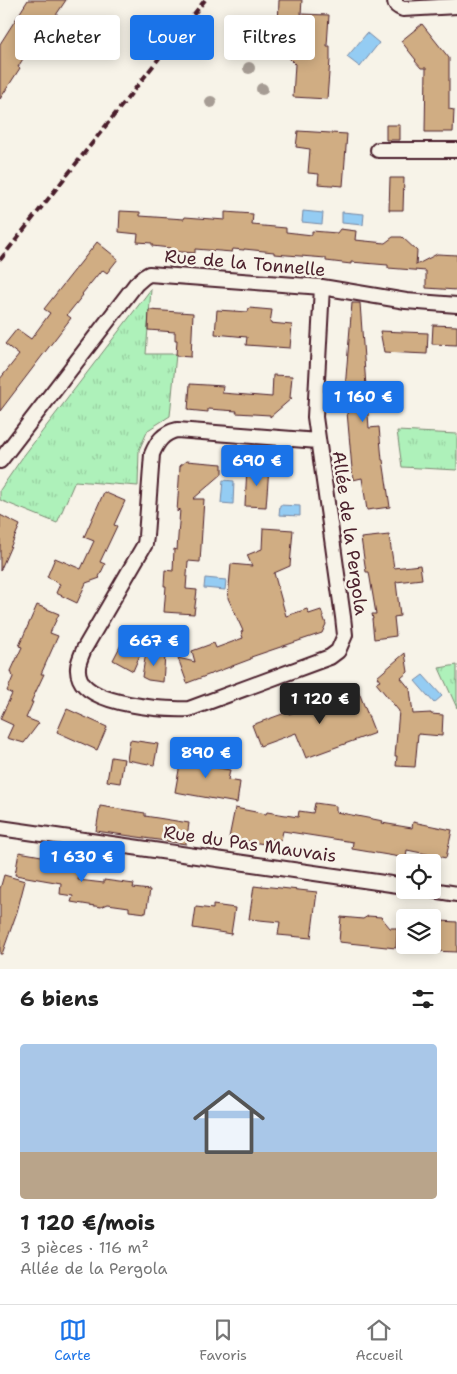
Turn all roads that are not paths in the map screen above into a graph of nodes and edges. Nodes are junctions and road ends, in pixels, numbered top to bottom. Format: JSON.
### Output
{"nodes":[{"id":1,"x":395,"y":0,"type":"edge"},
{"id":2,"x":457,"y":6,"type":"edge"},
{"id":3,"x":378,"y":150,"type":"dead end"},
{"id":4,"x":457,"y":150,"type":"edge"},
{"id":5,"x":322,"y":287,"type":"junction"},
{"id":6,"x":457,"y":304,"type":"edge"},
{"id":7,"x":318,"y":441,"type":"junction"},
{"id":8,"x":0,"y":461,"type":"edge"},
{"id":9,"x":0,"y":828,"type":"edge"},
{"id":10,"x":396,"y":885,"type":"edge"},
{"id":11,"x":441,"y":891,"type":"edge"},
{"id":12,"x":457,"y":894,"type":"edge"}],
"edges":[{"from":1,"to":2,"type":"street"},
{"from":3,"to":4,"type":"street"},
{"from":5,"to":6,"type":"street","name":"Rue de la Tonnelle"},
{"from":5,"to":7,"type":"street","name":"Allée de la Pergola"},
{"from":5,"to":8,"type":"street","name":"Rue de la Tonnelle"},
{"from":7,"to":7,"type":"street","name":"Allée de la Pergola"},
{"from":9,"to":10,"type":"street","name":"Rue du Pas Mauvais"},
{"from":11,"to":12,"type":"street"}]}
